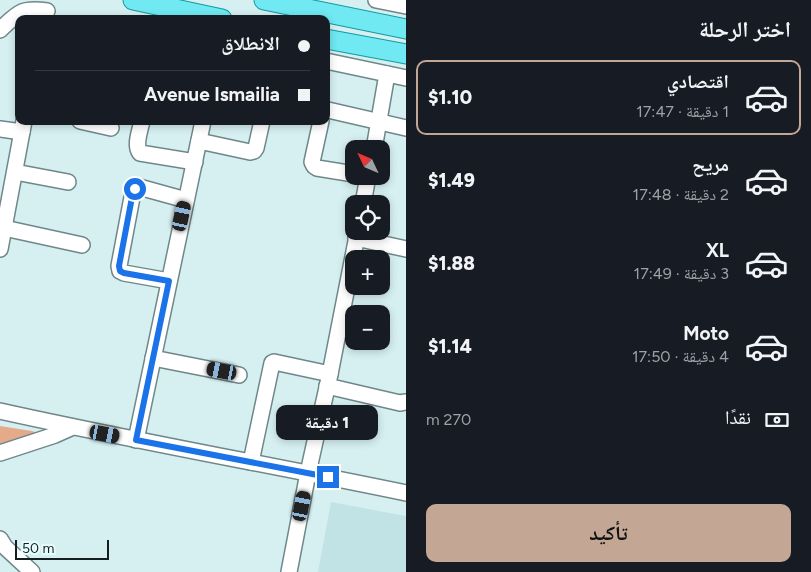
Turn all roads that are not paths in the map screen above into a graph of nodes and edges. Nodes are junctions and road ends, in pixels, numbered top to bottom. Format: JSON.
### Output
{"nodes":[{"id":1,"x":134,"y":0,"type":"edge"},
{"id":2,"x":264,"y":0,"type":"edge"},
{"id":3,"x":376,"y":0,"type":"edge"},
{"id":4,"x":406,"y":6,"type":"edge"},
{"id":5,"x":163,"y":8,"type":"edge"},
{"id":6,"x":48,"y":10,"type":"edge"},
{"id":7,"x":16,"y":15,"type":"edge"},
{"id":8,"x":201,"y":15,"type":"edge"},
{"id":9,"x":15,"y":16,"type":"edge"},
{"id":10,"x":406,"y":29,"type":"edge"},
{"id":11,"x":0,"y":30,"type":"edge"},
{"id":12,"x":330,"y":40,"type":"edge"},
{"id":13,"x":406,"y":54,"type":"edge"},
{"id":14,"x":330,"y":62,"type":"edge"},
{"id":15,"x":387,"y":74,"type":"junction"},
{"id":16,"x":406,"y":78,"type":"edge"},
{"id":17,"x":330,"y":110,"type":"edge"},
{"id":18,"x":379,"y":121,"type":"junction"},
{"id":19,"x":98,"y":125,"type":"edge"},
{"id":20,"x":141,"y":125,"type":"edge"},
{"id":21,"x":202,"y":125,"type":"edge"},
{"id":22,"x":261,"y":125,"type":"edge"},
{"id":23,"x":320,"y":125,"type":"edge"},
{"id":24,"x":23,"y":127,"type":"edge"},
{"id":25,"x":111,"y":128,"type":"dead end"},
{"id":26,"x":406,"y":128,"type":"edge"},
{"id":27,"x":0,"y":129,"type":"edge"},
{"id":28,"x":376,"y":140,"type":"edge"},
{"id":29,"x":199,"y":142,"type":"junction"},
{"id":30,"x":195,"y":162,"type":"junction"},
{"id":31,"x":15,"y":172,"type":"junction"},
{"id":32,"x":345,"y":173,"type":"edge"},
{"id":33,"x":68,"y":182,"type":"dead end"},
{"id":34,"x":186,"y":200,"type":"junction"},
{"id":35,"x":4,"y":228,"type":"junction"},
{"id":36,"x":356,"y":240,"type":"edge"},
{"id":37,"x":373,"y":240,"type":"edge"},
{"id":38,"x":82,"y":245,"type":"dead end"},
{"id":39,"x":0,"y":249,"type":"edge"},
{"id":40,"x":406,"y":250,"type":"edge"},
{"id":41,"x":169,"y":281,"type":"junction"},
{"id":42,"x":153,"y":358,"type":"junction"},
{"id":43,"x":239,"y":375,"type":"dead end"},
{"id":44,"x":328,"y":380,"type":"junction"},
{"id":45,"x":406,"y":402,"type":"edge"},
{"id":46,"x":0,"y":411,"type":"edge"},
{"id":47,"x":73,"y":427,"type":"junction"},
{"id":48,"x":136,"y":440,"type":"junction"},
{"id":49,"x":0,"y":453,"type":"edge"},
{"id":50,"x":250,"y":462,"type":"junction"},
{"id":51,"x":308,"y":473,"type":"junction"},
{"id":52,"x":406,"y":493,"type":"edge"},
{"id":53,"x":0,"y":539,"type":"edge"},
{"id":54,"x":32,"y":572,"type":"edge"},
{"id":55,"x":289,"y":572,"type":"edge"}],
"edges":[{"from":1,"to":5,"type":"main road"},
{"from":2,"to":10,"type":"main road"},
{"from":3,"to":4,"type":"street"},
{"from":5,"to":8,"type":"main road"},
{"from":6,"to":7,"type":"street"},
{"from":9,"to":11,"type":"street"},
{"from":12,"to":13,"type":"main road"},
{"from":14,"to":15,"type":"street"},
{"from":15,"to":16,"type":"street"},
{"from":15,"to":18,"type":"street"},
{"from":17,"to":18,"type":"street"},
{"from":18,"to":26,"type":"street"},
{"from":18,"to":28,"type":"street"},
{"from":19,"to":25,"type":"street"},
{"from":20,"to":30,"type":"street"},
{"from":21,"to":29,"type":"street"},
{"from":22,"to":29,"type":"street"},
{"from":23,"to":32,"type":"street"},
{"from":24,"to":27,"type":"street"},
{"from":24,"to":31,"type":"street"},
{"from":29,"to":30,"type":"street"},
{"from":30,"to":34,"type":"street"},
{"from":31,"to":33,"type":"street"},
{"from":31,"to":35,"type":"street"},
{"from":34,"to":41,"type":"street"},
{"from":34,"to":41,"type":"street"},
{"from":35,"to":38,"type":"street"},
{"from":35,"to":39,"type":"street"},
{"from":36,"to":44,"type":"street"},
{"from":37,"to":40,"type":"street"},
{"from":41,"to":42,"type":"street"},
{"from":42,"to":43,"type":"street"},
{"from":42,"to":48,"type":"street"},
{"from":44,"to":45,"type":"street"},
{"from":44,"to":50,"type":"street"},
{"from":44,"to":51,"type":"street"},
{"from":46,"to":47,"type":"street"},
{"from":47,"to":48,"type":"street"},
{"from":47,"to":49,"type":"street"},
{"from":48,"to":50,"type":"street"},
{"from":50,"to":51,"type":"street"},
{"from":51,"to":52,"type":"street"},
{"from":51,"to":55,"type":"street"},
{"from":53,"to":54,"type":"street"}]}
